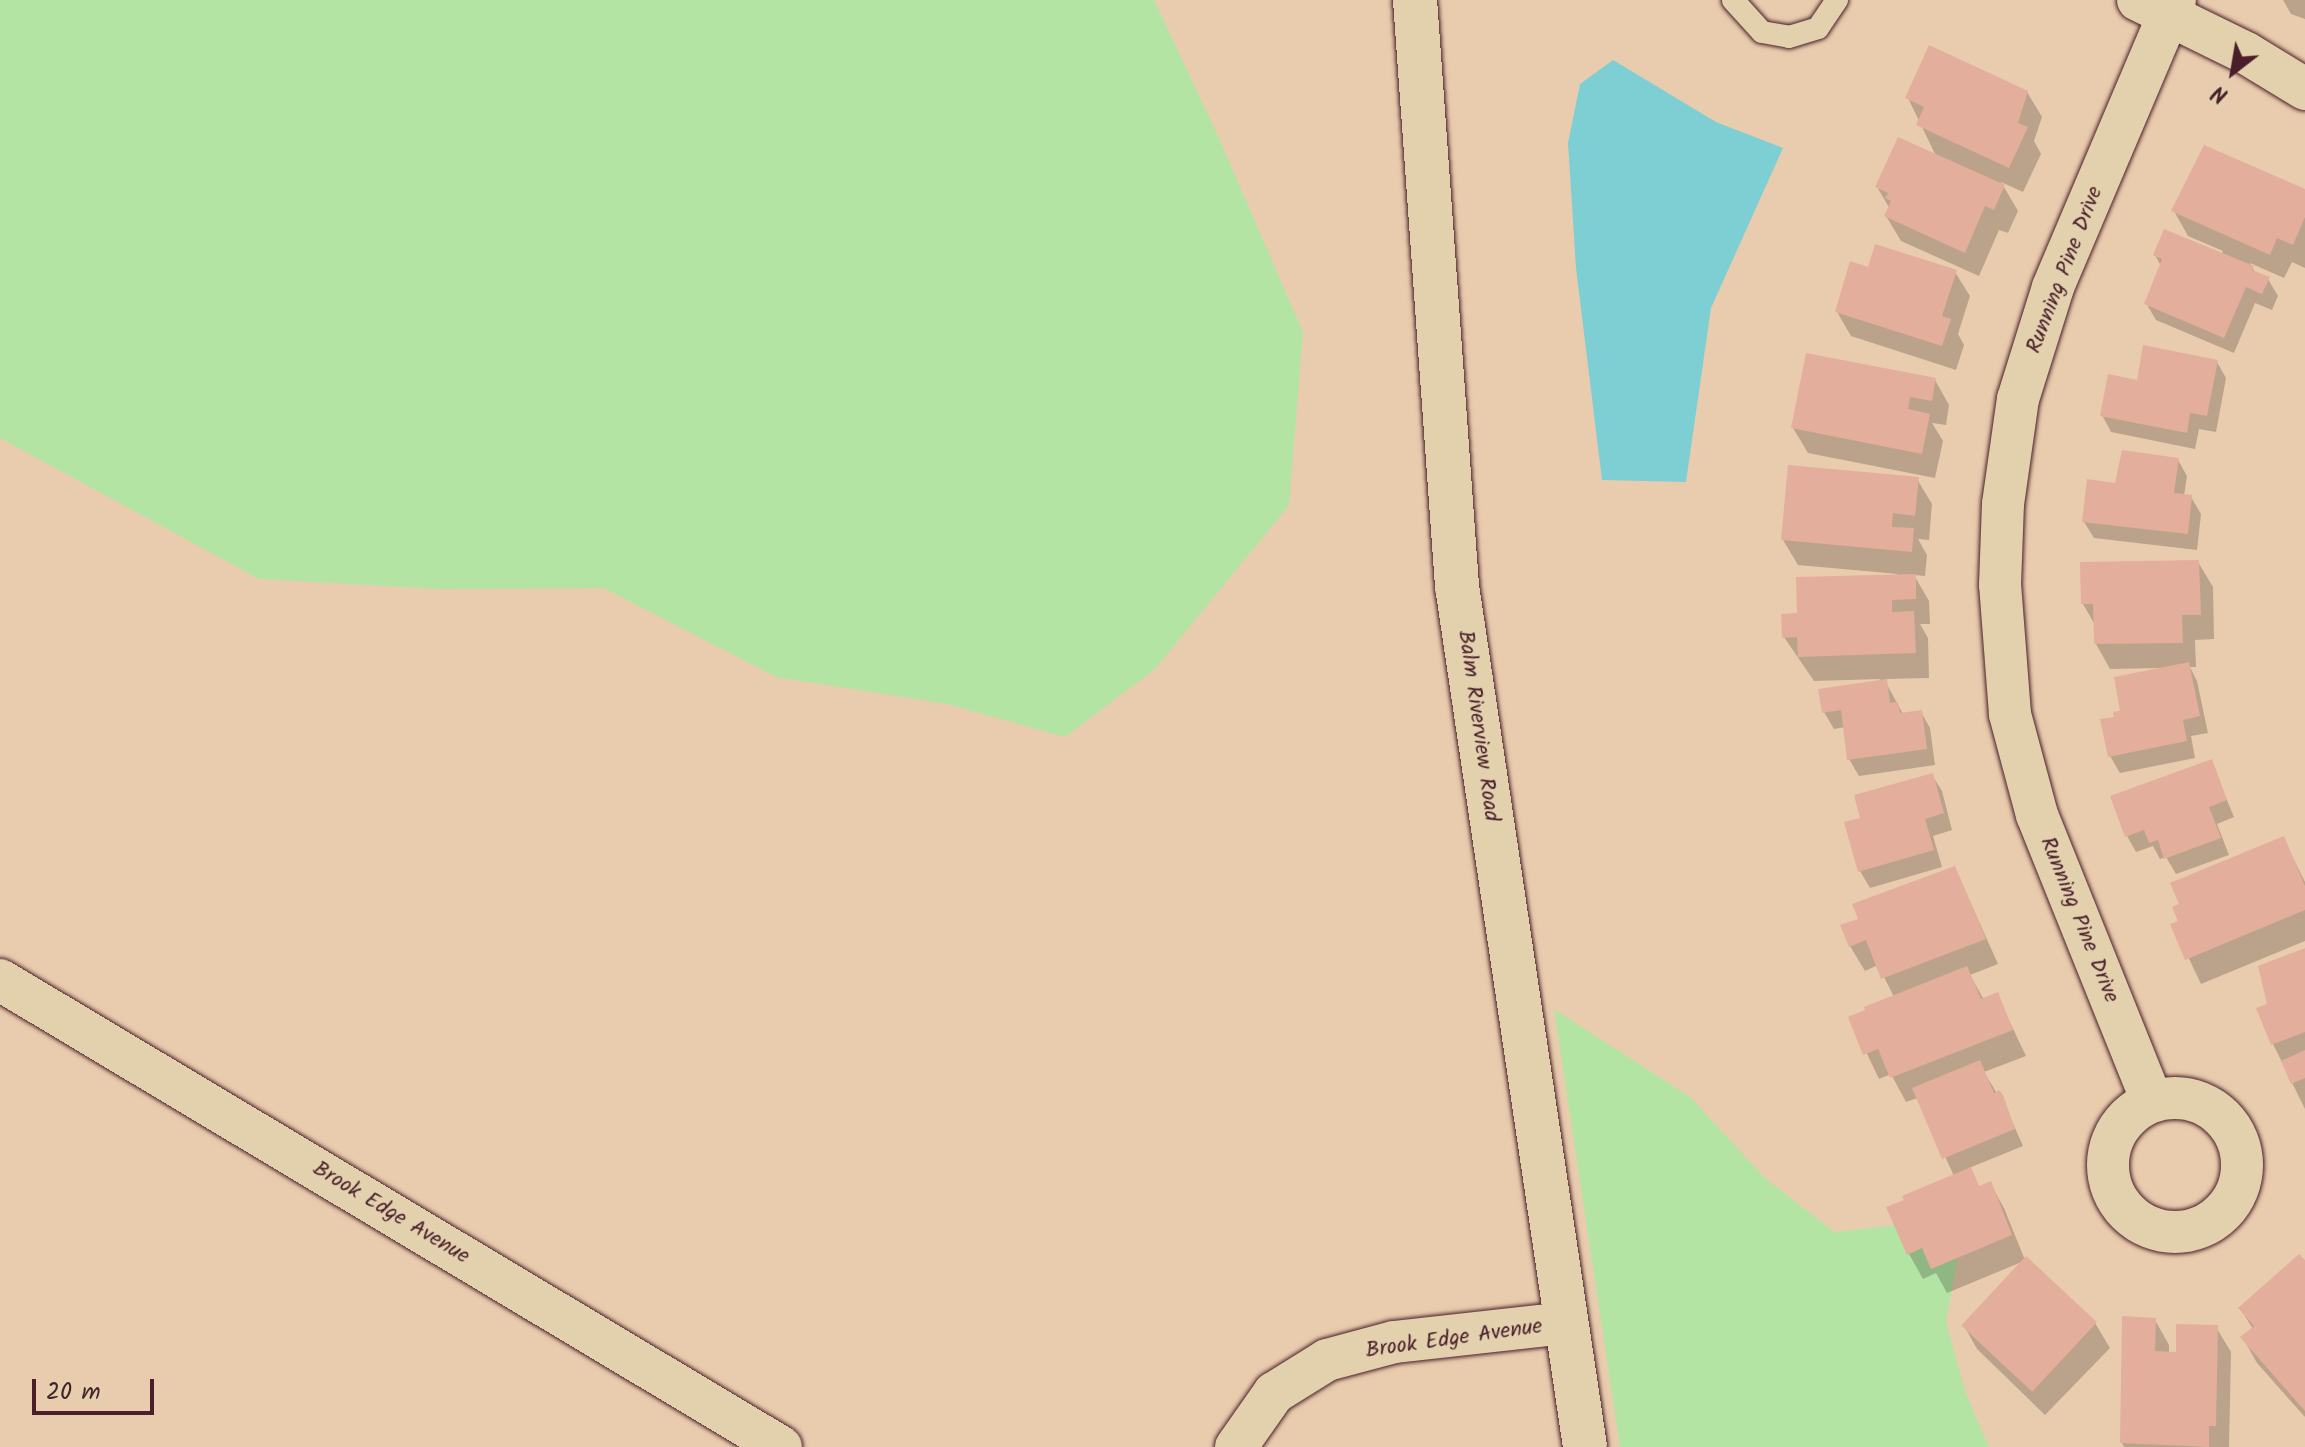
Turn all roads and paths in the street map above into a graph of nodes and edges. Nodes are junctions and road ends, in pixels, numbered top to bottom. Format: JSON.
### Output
{"nodes":[{"id":1,"x":1415,"y":0,"type":"edge"},
{"id":2,"x":1733,"y":0,"type":"edge"},
{"id":3,"x":1837,"y":0,"type":"edge"},
{"id":4,"x":2161,"y":5,"type":"edge"},
{"id":5,"x":2305,"y":89,"type":"edge"},
{"id":6,"x":0,"y":980,"type":"edge"},
{"id":7,"x":2152,"y":1101,"type":"dead end"},
{"id":8,"x":1566,"y":1323,"type":"junction"},
{"id":9,"x":781,"y":1447,"type":"edge"},
{"id":10,"x":1236,"y":1447,"type":"edge"},
{"id":11,"x":1585,"y":1447,"type":"edge"}],
"edges":[{"from":1,"to":8,"type":"main road","name":"Balm Riverview Road"},
{"from":2,"to":3,"type":"lane"},
{"from":4,"to":5,"type":"street"},
{"from":4,"to":7,"type":"street","name":"Running Pine Drive"},
{"from":6,"to":9,"type":"street","name":"Brook Edge Avenue"},
{"from":8,"to":10,"type":"street","name":"Brook Edge Avenue"},
{"from":8,"to":11,"type":"main road","name":"Balm Riverview Road"}]}
